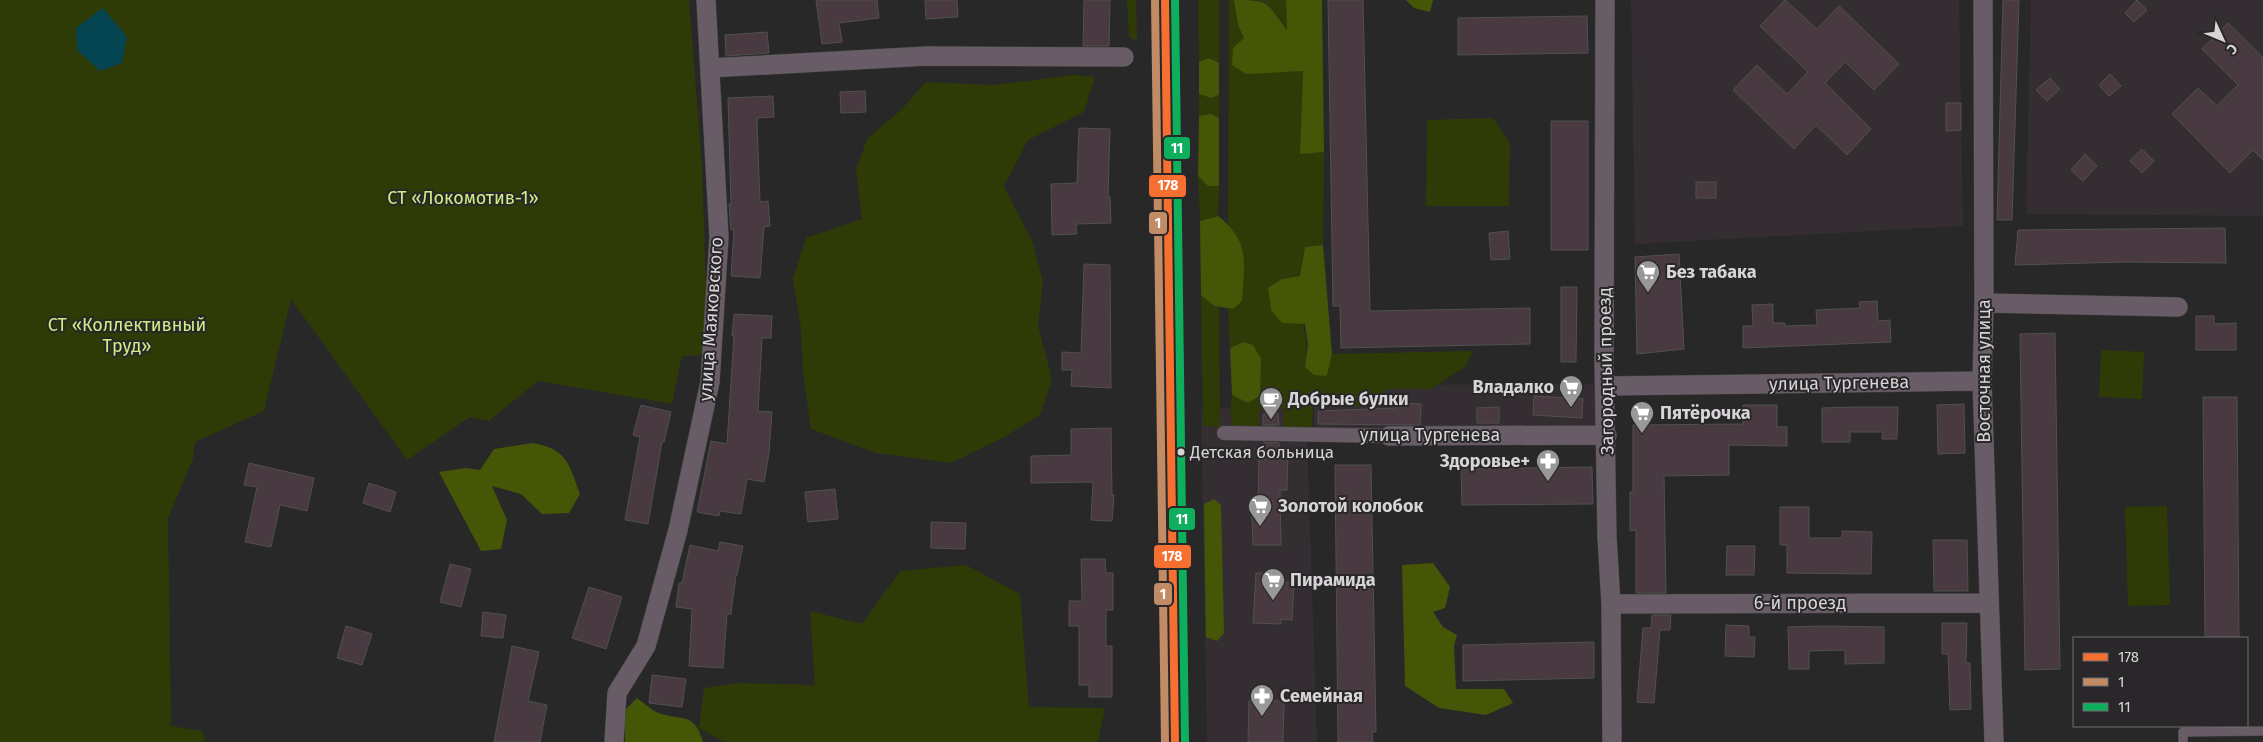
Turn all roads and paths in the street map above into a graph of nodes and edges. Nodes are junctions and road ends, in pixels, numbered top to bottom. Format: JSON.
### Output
{"nodes":[{"id":1,"x":706,"y":0,"type":"edge"},
{"id":2,"x":1165,"y":0,"type":"edge"},
{"id":3,"x":1605,"y":0,"type":"edge"},
{"id":4,"x":1983,"y":0,"type":"edge"},
{"id":5,"x":1124,"y":57,"type":"dead end"},
{"id":6,"x":710,"y":68,"type":"junction"},
{"id":7,"x":1984,"y":303,"type":"junction"},
{"id":8,"x":2178,"y":307,"type":"dead end"},
{"id":9,"x":1982,"y":381,"type":"junction"},
{"id":10,"x":1605,"y":386,"type":"junction"},
{"id":11,"x":1224,"y":433,"type":"dead end"},
{"id":12,"x":1607,"y":435,"type":"junction"},
{"id":13,"x":1389,"y":436,"type":"joint"},
{"id":14,"x":1988,"y":603,"type":"junction"},
{"id":15,"x":1611,"y":604,"type":"junction"},
{"id":16,"x":2263,"y":731,"type":"edge"},
{"id":17,"x":614,"y":742,"type":"edge"},
{"id":18,"x":1175,"y":742,"type":"edge"},
{"id":19,"x":1612,"y":742,"type":"edge"},
{"id":20,"x":1994,"y":742,"type":"edge"},
{"id":21,"x":2183,"y":742,"type":"edge"}],
"edges":[{"from":1,"to":6,"type":"street","name":"улица Маяковского"},
{"from":2,"to":18,"type":"main road"},
{"from":3,"to":10,"type":"street","name":"Загородный проезд"},
{"from":4,"to":7,"type":"street","name":"Восточная улица"},
{"from":5,"to":6,"type":"street"},
{"from":6,"to":17,"type":"street","name":"улица Маяковского"},
{"from":7,"to":8,"type":"street"},
{"from":7,"to":9,"type":"street","name":"Восточная улица"},
{"from":9,"to":10,"type":"street","name":"улица Тургенева"},
{"from":9,"to":14,"type":"street","name":"Восточная улица"},
{"from":10,"to":12,"type":"street","name":"Загородный проезд"},
{"from":11,"to":13,"type":"street","name":"улица Тургенева"},
{"from":12,"to":13,"type":"street","name":"улица Тургенева"},
{"from":12,"to":15,"type":"street","name":"Загородный проезд"},
{"from":14,"to":15,"type":"street","name":"6-й проезд"},
{"from":14,"to":20,"type":"street","name":"Восточная улица"},
{"from":15,"to":19,"type":"street","name":"Загородный проезд"},
{"from":16,"to":21,"type":"lane"}]}
